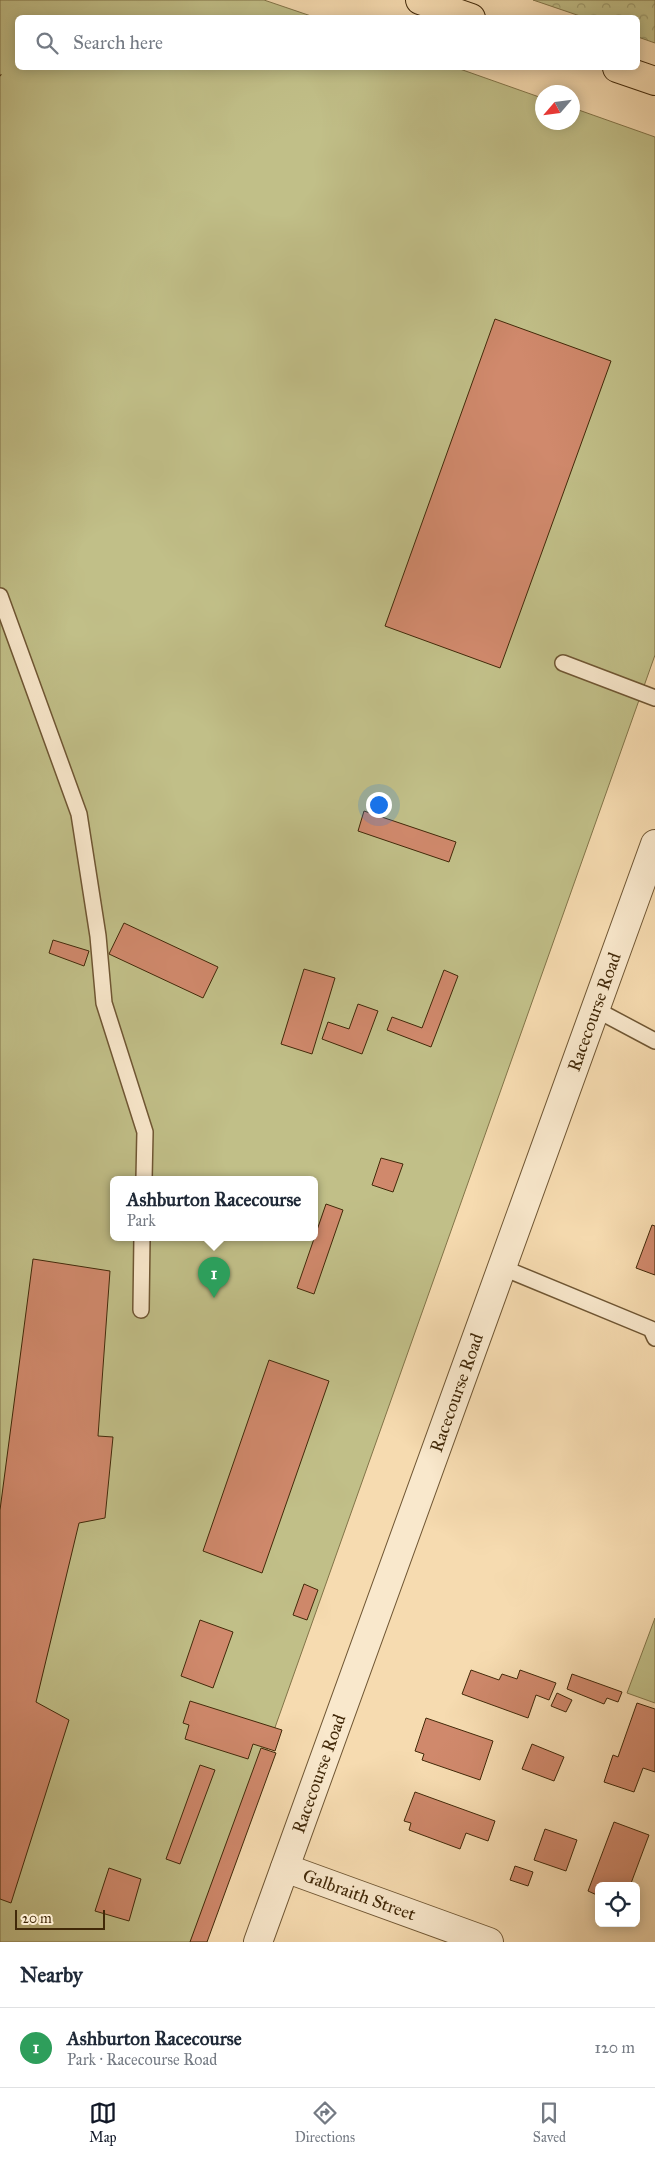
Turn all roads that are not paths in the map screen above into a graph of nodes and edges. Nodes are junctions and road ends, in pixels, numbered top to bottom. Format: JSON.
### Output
{"nodes":[{"id":1,"x":420,"y":0,"type":"edge"},
{"id":2,"x":462,"y":15,"type":"edge"},
{"id":3,"x":623,"y":70,"type":"edge"},
{"id":4,"x":655,"y":80,"type":"edge"},
{"id":5,"x":0,"y":596,"type":"edge"},
{"id":6,"x":563,"y":663,"type":"dead end"},
{"id":7,"x":655,"y":698,"type":"edge"},
{"id":8,"x":653,"y":856,"type":"edge"},
{"id":9,"x":595,"y":1009,"type":"junction"},
{"id":10,"x":655,"y":1041,"type":"edge"},
{"id":11,"x":144,"y":1176,"type":"edge"},
{"id":12,"x":142,"y":1241,"type":"edge"},
{"id":13,"x":501,"y":1267,"type":"junction"},
{"id":14,"x":140,"y":1310,"type":"dead end"},
{"id":15,"x":655,"y":1338,"type":"edge"},
{"id":16,"x":285,"y":1868,"type":"junction"},
{"id":17,"x":258,"y":1942,"type":"edge"},
{"id":18,"x":489,"y":1942,"type":"edge"}],
"edges":[{"from":1,"to":2,"type":"highway"},
{"from":3,"to":4,"type":"highway"},
{"from":5,"to":11,"type":"lane"},
{"from":6,"to":7,"type":"lane"},
{"from":8,"to":9,"type":"street","name":"Racecourse Road"},
{"from":9,"to":10,"type":"lane"},
{"from":9,"to":13,"type":"street","name":"Racecourse Road"},
{"from":12,"to":14,"type":"lane"},
{"from":13,"to":15,"type":"lane"},
{"from":13,"to":16,"type":"street","name":"Racecourse Road"},
{"from":16,"to":17,"type":"street","name":"Racecourse Road"},
{"from":16,"to":18,"type":"street","name":"Galbraith Street"}]}
